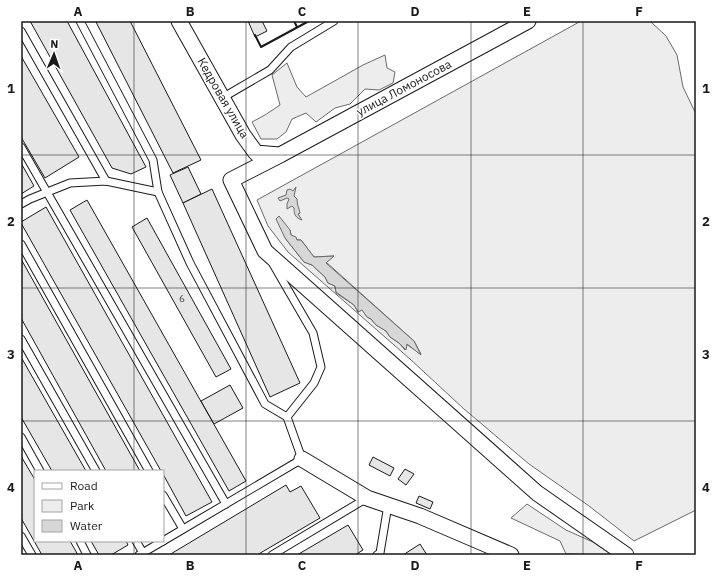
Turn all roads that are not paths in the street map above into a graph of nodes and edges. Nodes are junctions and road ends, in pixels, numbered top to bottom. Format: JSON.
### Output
{"nodes":[{"id":1,"x":80,"y":21,"type":"edge"},
{"id":2,"x":179,"y":21,"type":"edge"},
{"id":3,"x":334,"y":21,"type":"edge"},
{"id":4,"x":528,"y":21,"type":"edge"},
{"id":5,"x":21,"y":31,"type":"edge"},
{"id":6,"x":222,"y":98,"type":"junction"},
{"id":7,"x":21,"y":147,"type":"edge"},
{"id":8,"x":280,"y":156,"type":"junction"},
{"id":9,"x":106,"y":181,"type":"junction"},
{"id":10,"x":158,"y":192,"type":"junction"},
{"id":11,"x":46,"y":193,"type":"junction"},
{"id":12,"x":21,"y":204,"type":"edge"},
{"id":13,"x":21,"y":244,"type":"edge"},
{"id":14,"x":265,"y":251,"type":"junction"},
{"id":15,"x":21,"y":339,"type":"edge"},
{"id":16,"x":287,"y":417,"type":"junction"},
{"id":17,"x":21,"y":437,"type":"edge"},
{"id":18,"x":302,"y":459,"type":"junction"},
{"id":19,"x":39,"y":470,"type":"edge"},
{"id":20,"x":95,"y":470,"type":"edge"},
{"id":21,"x":149,"y":470,"type":"edge"},
{"id":22,"x":164,"y":497,"type":"edge"},
{"id":23,"x":367,"y":498,"type":"junction"},
{"id":24,"x":226,"y":504,"type":"junction"},
{"id":25,"x":388,"y":505,"type":"junction"},
{"id":26,"x":182,"y":529,"type":"junction"},
{"id":27,"x":21,"y":536,"type":"edge"},
{"id":28,"x":164,"y":540,"type":"edge"},
{"id":29,"x":80,"y":542,"type":"edge"},
{"id":30,"x":136,"y":542,"type":"edge"},
{"id":31,"x":161,"y":542,"type":"edge"},
{"id":32,"x":141,"y":554,"type":"edge"},
{"id":33,"x":508,"y":554,"type":"edge"},
{"id":34,"x":32,"y":555,"type":"edge"},
{"id":35,"x":87,"y":555,"type":"edge"},
{"id":36,"x":272,"y":555,"type":"edge"},
{"id":37,"x":377,"y":555,"type":"edge"},
{"id":38,"x":626,"y":555,"type":"edge"}],
"edges":[{"from":1,"to":10,"type":"lane"},
{"from":2,"to":6,"type":"street","name":"Кедровая улица"},
{"from":3,"to":6,"type":"lane"},
{"from":4,"to":8,"type":"street","name":"улица Ломоносова"},
{"from":5,"to":9,"type":"lane"},
{"from":6,"to":8,"type":"street","name":"Кедровая улица"},
{"from":7,"to":11,"type":"lane"},
{"from":8,"to":14,"type":"street","name":"улица Ломоносова"},
{"from":9,"to":10,"type":"lane"},
{"from":9,"to":11,"type":"lane"},
{"from":10,"to":16,"type":"lane"},
{"from":11,"to":12,"type":"lane"},
{"from":11,"to":24,"type":"lane"},
{"from":13,"to":21,"type":"lane"},
{"from":14,"to":16,"type":"lane"},
{"from":14,"to":38,"type":"street"},
{"from":15,"to":20,"type":"lane"},
{"from":16,"to":18,"type":"lane"},
{"from":17,"to":19,"type":"lane"},
{"from":18,"to":23,"type":"street"},
{"from":18,"to":24,"type":"lane"},
{"from":22,"to":26,"type":"lane"},
{"from":23,"to":25,"type":"street"},
{"from":23,"to":36,"type":"lane"},
{"from":24,"to":26,"type":"lane"},
{"from":25,"to":33,"type":"street"},
{"from":25,"to":37,"type":"lane"},
{"from":26,"to":28,"type":"lane"},
{"from":27,"to":34,"type":"lane"},
{"from":29,"to":35,"type":"lane"},
{"from":30,"to":32,"type":"lane"},
{"from":31,"to":32,"type":"lane"}]}
